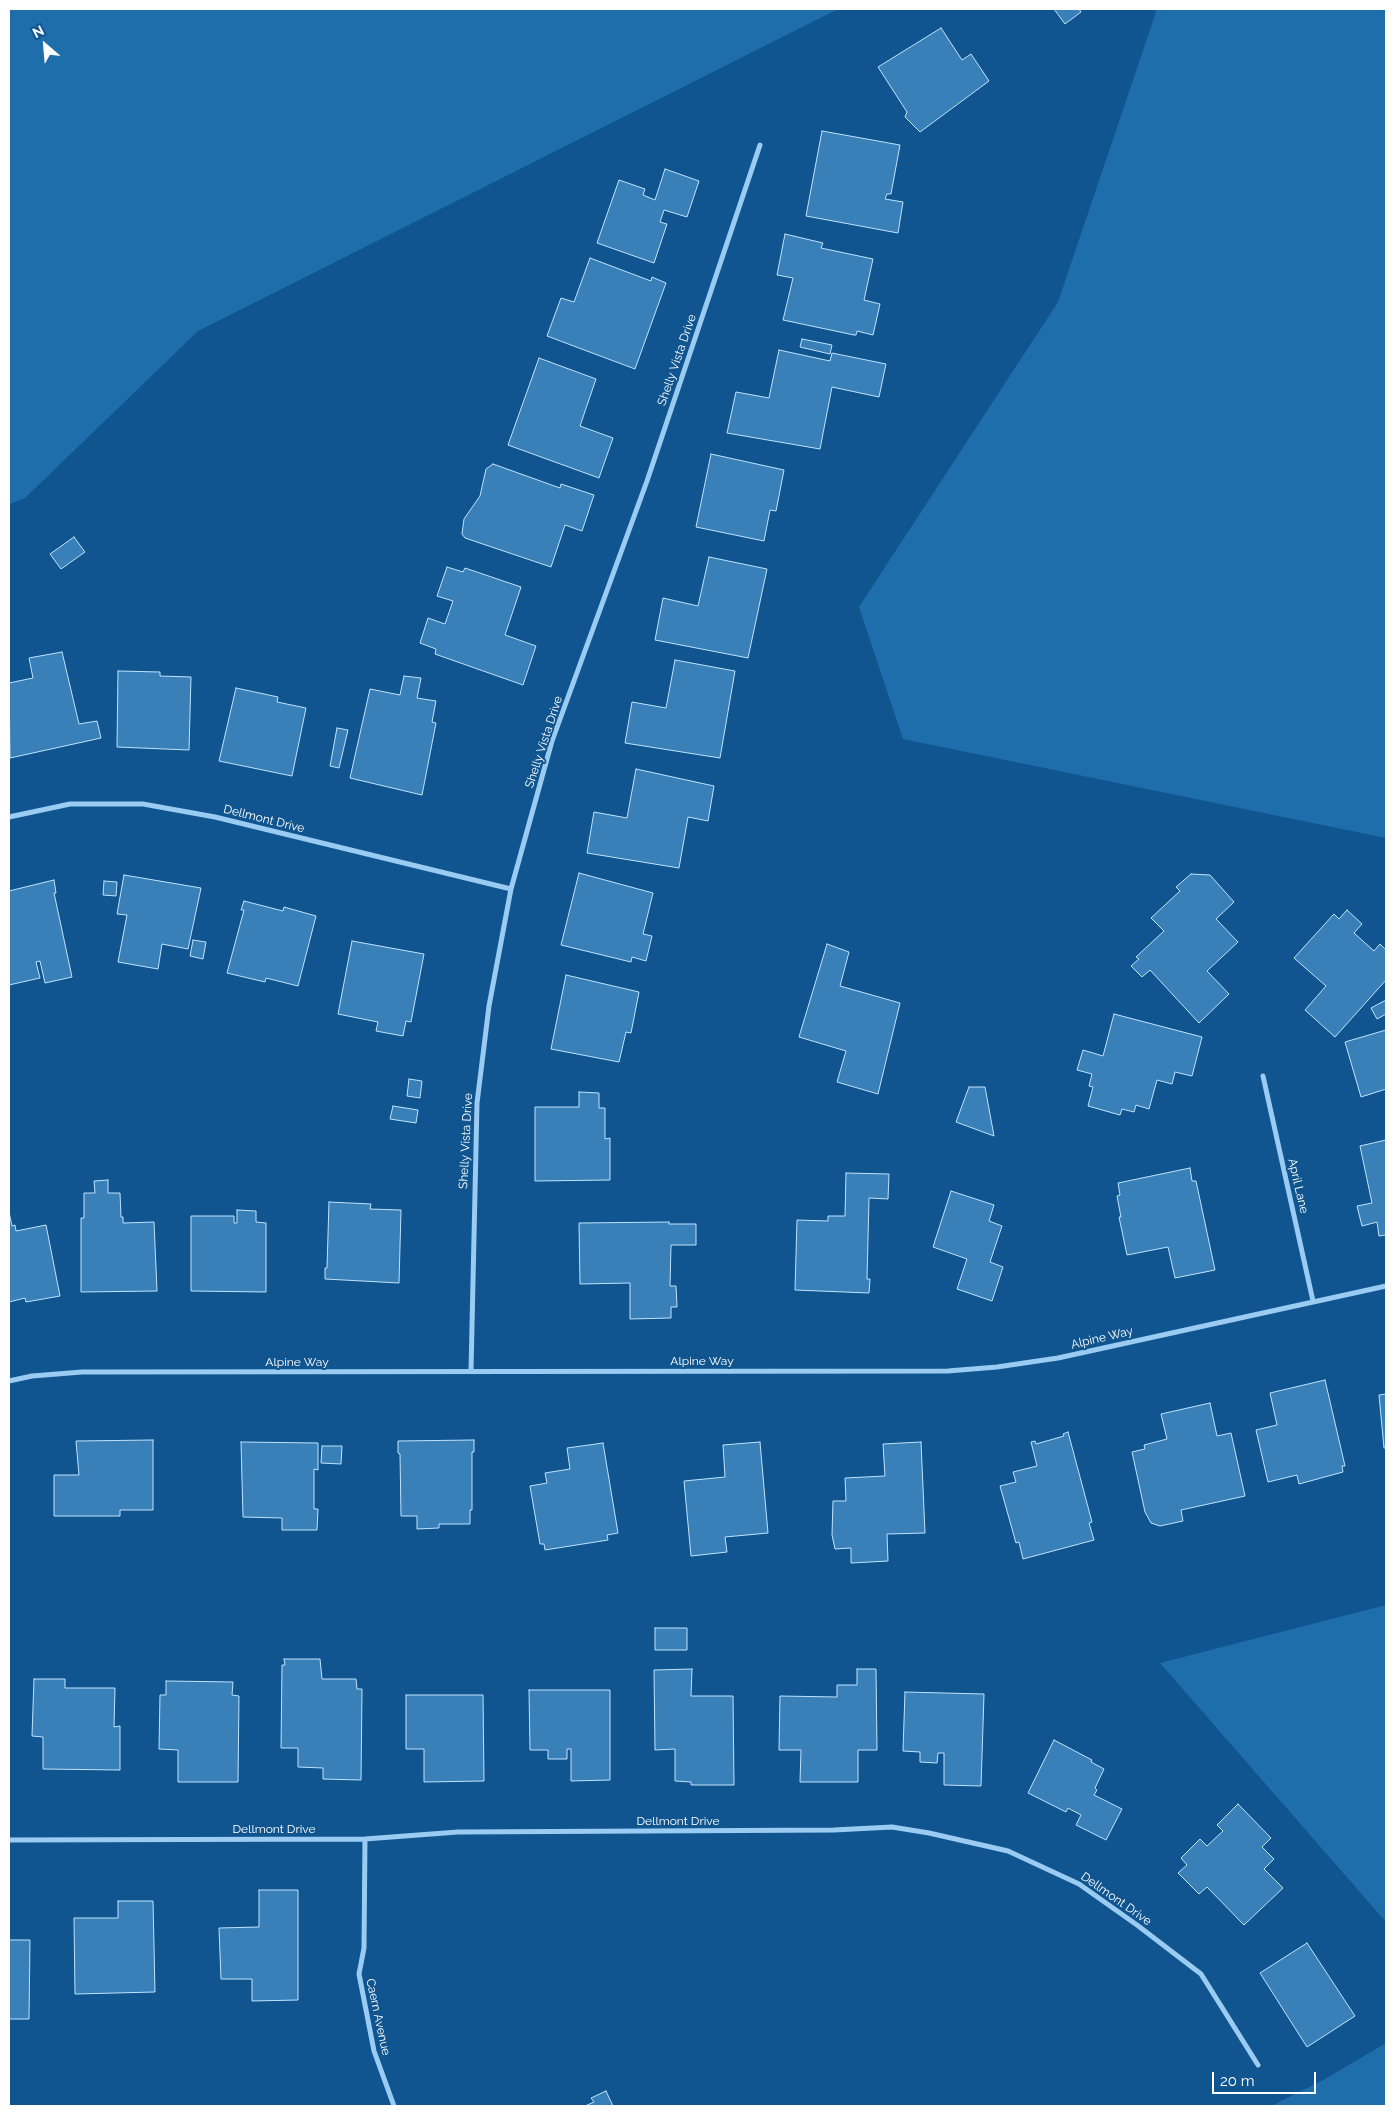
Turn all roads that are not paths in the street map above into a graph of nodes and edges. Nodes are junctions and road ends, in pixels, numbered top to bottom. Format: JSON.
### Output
{"nodes":[{"id":1,"x":760,"y":145,"type":"dead end"},
{"id":2,"x":9,"y":817,"type":"edge"},
{"id":3,"x":511,"y":889,"type":"junction"},
{"id":4,"x":1264,"y":1076,"type":"dead end"},
{"id":5,"x":1386,"y":1286,"type":"edge"},
{"id":6,"x":1313,"y":1301,"type":"junction"},
{"id":7,"x":471,"y":1371,"type":"junction"},
{"id":8,"x":9,"y":1381,"type":"edge"},
{"id":9,"x":365,"y":1839,"type":"junction"},
{"id":10,"x":9,"y":1840,"type":"edge"},
{"id":11,"x":1258,"y":2065,"type":"dead end"},
{"id":12,"x":394,"y":2106,"type":"edge"}],
"edges":[{"from":1,"to":3,"type":"street","name":"Shelly Vista Drive"},
{"from":2,"to":3,"type":"street","name":"Dellmont Drive"},
{"from":3,"to":7,"type":"street","name":"Shelly Vista Drive"},
{"from":4,"to":6,"type":"street","name":"April Lane"},
{"from":5,"to":6,"type":"street","name":"Alpine Way"},
{"from":6,"to":7,"type":"street","name":"Alpine Way"},
{"from":7,"to":8,"type":"street","name":"Alpine Way"},
{"from":9,"to":10,"type":"street","name":"Dellmont Drive"},
{"from":9,"to":11,"type":"street","name":"Dellmont Drive"},
{"from":9,"to":12,"type":"street","name":"Caern Avenue"}]}
